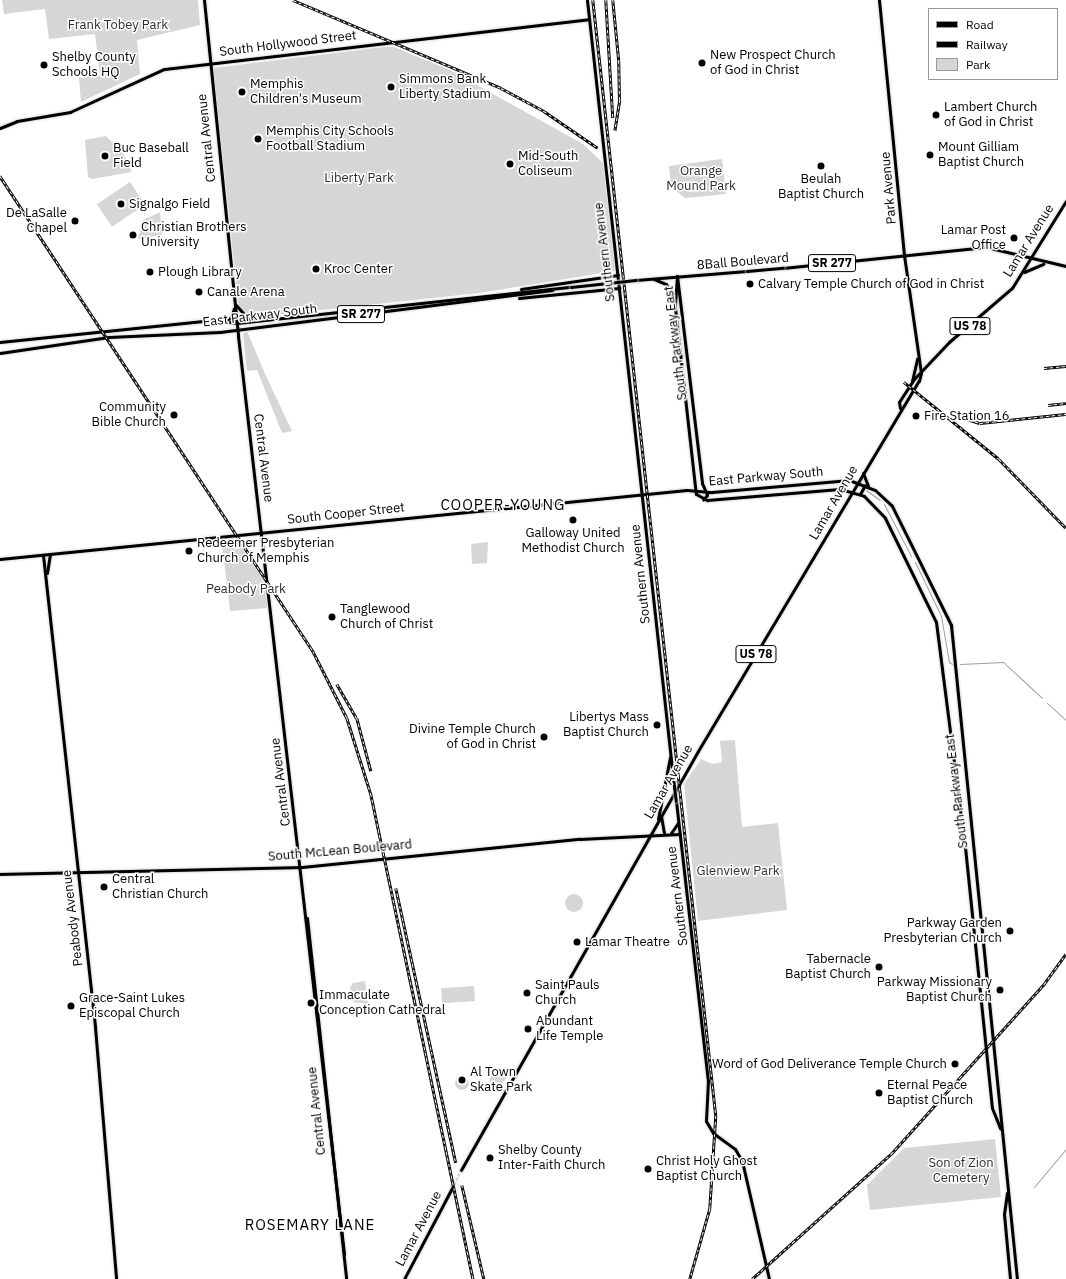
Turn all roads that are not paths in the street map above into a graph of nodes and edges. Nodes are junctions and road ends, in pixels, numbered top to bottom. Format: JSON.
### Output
{"nodes":[{"id":1,"x":204,"y":0,"type":"edge"},
{"id":2,"x":587,"y":0,"type":"edge"},
{"id":3,"x":879,"y":0,"type":"edge"},
{"id":4,"x":589,"y":19,"type":"junction"},
{"id":5,"x":209,"y":64,"type":"junction"},
{"id":6,"x":0,"y":128,"type":"edge"},
{"id":7,"x":1066,"y":201,"type":"edge"},
{"id":8,"x":1035,"y":254,"type":"junction"},
{"id":9,"x":904,"y":255,"type":"junction"},
{"id":10,"x":1031,"y":260,"type":"junction"},
{"id":11,"x":1043,"y":263,"type":"junction"},
{"id":12,"x":1066,"y":266,"type":"edge"},
{"id":13,"x":1024,"y":272,"type":"junction"},
{"id":14,"x":618,"y":275,"type":"junction"},
{"id":15,"x":678,"y":276,"type":"junction"},
{"id":16,"x":652,"y":278,"type":"junction"},
{"id":17,"x":570,"y":287,"type":"junction"},
{"id":18,"x":620,"y":288,"type":"junction"},
{"id":19,"x":506,"y":292,"type":"junction"},
{"id":20,"x":511,"y":298,"type":"junction"},
{"id":21,"x":674,"y":299,"type":"junction"},
{"id":22,"x":235,"y":304,"type":"junction"},
{"id":23,"x":224,"y":321,"type":"junction"},
{"id":24,"x":252,"y":321,"type":"junction"},
{"id":25,"x":237,"y":322,"type":"junction"},
{"id":26,"x":237,"y":330,"type":"junction"},
{"id":27,"x":0,"y":342,"type":"edge"},
{"id":28,"x":917,"y":351,"type":"junction"},
{"id":29,"x":0,"y":353,"type":"edge"},
{"id":30,"x":689,"y":362,"type":"junction"},
{"id":31,"x":681,"y":363,"type":"junction"},
{"id":32,"x":921,"y":373,"type":"junction"},
{"id":33,"x":911,"y":384,"type":"junction"},
{"id":34,"x":900,"y":408,"type":"junction"},
{"id":35,"x":863,"y":473,"type":"junction"},
{"id":36,"x":859,"y":482,"type":"junction"},
{"id":37,"x":866,"y":485,"type":"junction"},
{"id":38,"x":695,"y":491,"type":"junction"},
{"id":39,"x":853,"y":491,"type":"junction"},
{"id":40,"x":705,"y":492,"type":"junction"},
{"id":41,"x":860,"y":494,"type":"junction"},
{"id":42,"x":643,"y":495,"type":"junction"},
{"id":43,"x":702,"y":500,"type":"junction"},
{"id":44,"x":262,"y":532,"type":"junction"},
{"id":45,"x":51,"y":554,"type":"junction"},
{"id":46,"x":43,"y":555,"type":"junction"},
{"id":47,"x":0,"y":559,"type":"edge"},
{"id":48,"x":45,"y":576,"type":"junction"},
{"id":49,"x":671,"y":754,"type":"junction"},
{"id":50,"x":662,"y":814,"type":"junction"},
{"id":51,"x":658,"y":821,"type":"junction"},
{"id":52,"x":679,"y":822,"type":"junction"},
{"id":53,"x":652,"y":833,"type":"junction"},
{"id":54,"x":664,"y":833,"type":"junction"},
{"id":55,"x":669,"y":833,"type":"junction"},
{"id":56,"x":680,"y":834,"type":"junction"},
{"id":57,"x":302,"y":867,"type":"junction"},
{"id":58,"x":77,"y":873,"type":"junction"},
{"id":59,"x":0,"y":874,"type":"edge"},
{"id":60,"x":1001,"y":1128,"type":"junction"},
{"id":61,"x":461,"y":1170,"type":"tunnel mouth"},
{"id":62,"x":1008,"y":1186,"type":"junction"},
{"id":63,"x":452,"y":1188,"type":"tunnel mouth"},
{"id":64,"x":116,"y":1279,"type":"edge"},
{"id":65,"x":346,"y":1279,"type":"edge"},
{"id":66,"x":404,"y":1279,"type":"edge"},
{"id":67,"x":769,"y":1279,"type":"edge"},
{"id":68,"x":1010,"y":1279,"type":"edge"},
{"id":69,"x":1017,"y":1279,"type":"edge"}],
"edges":[{"from":1,"to":5,"type":"main road","name":"Central Avenue"},
{"from":2,"to":4,"type":"main road","name":"Southern Avenue"},
{"from":3,"to":9,"type":"main road","name":"Park Avenue"},
{"from":4,"to":5,"type":"main road","name":"South Hollywood Street"},
{"from":4,"to":14,"type":"main road","name":"Southern Avenue"},
{"from":5,"to":6,"type":"main road","name":"South Hollywood Street"},
{"from":5,"to":22,"type":"main road","name":"Central Avenue"},
{"from":7,"to":8,"type":"main road","name":"Lamar Avenue","number":"US 78"},
{"from":8,"to":10,"type":"main road","name":"Lamar Avenue","number":"US 78"},
{"from":8,"to":11,"type":"main road"},
{"from":9,"to":10,"type":"main road","number":"SR 277"},
{"from":9,"to":15,"type":"main road","name":"8Ball Boulevard","number":"SR 277","bridge":true},
{"from":9,"to":28,"type":"main road","name":"Park Avenue"},
{"from":10,"to":11,"type":"main road"},
{"from":10,"to":13,"type":"main road","name":"Lamar Avenue","number":"US 78"},
{"from":11,"to":12,"type":"main road"},
{"from":11,"to":13,"type":"main road"},
{"from":13,"to":32,"type":"main road","name":"Lamar Avenue","number":"US 78"},
{"from":14,"to":18,"type":"main road","name":"Southern Avenue"},
{"from":14,"to":19,"type":"main road"},
{"from":15,"to":16,"type":"main road","name":"East Parkway South","number":"SR 277"},
{"from":15,"to":21,"type":"main road","name":"South Parkway East"},
{"from":15,"to":30,"type":"main road","name":"South Parkway East"},
{"from":16,"to":17,"type":"main road","name":"East Parkway South","number":"SR 277","bridge":true},
{"from":16,"to":21,"type":"main road"},
{"from":17,"to":19,"type":"main road","name":"East Parkway South","number":"SR 277"},
{"from":17,"to":20,"type":"main road","name":"East Parkway South","number":"SR 277"},
{"from":18,"to":20,"type":"main road"},
{"from":18,"to":42,"type":"main road","name":"Southern Avenue"},
{"from":19,"to":24,"type":"main road","name":"East Parkway South","number":"SR 277"},
{"from":20,"to":26,"type":"main road","name":"East Parkway South","number":"SR 277"},
{"from":21,"to":31,"type":"main road","name":"South Parkway East"},
{"from":22,"to":23,"type":"main road"},
{"from":22,"to":24,"type":"main road"},
{"from":22,"to":25,"type":"main road","name":"Central Avenue"},
{"from":23,"to":25,"type":"main road","name":"East Parkway South","number":"SR 277"},
{"from":23,"to":27,"type":"main road","name":"East Parkway South","number":"SR 277"},
{"from":24,"to":25,"type":"main road","name":"East Parkway South","number":"SR 277"},
{"from":25,"to":26,"type":"main road","name":"Central Avenue"},
{"from":26,"to":29,"type":"main road","name":"East Parkway South","number":"SR 277"},
{"from":26,"to":44,"type":"main road","name":"Central Avenue"},
{"from":28,"to":32,"type":"main road","name":"Park Avenue"},
{"from":28,"to":33,"type":"main road"},
{"from":30,"to":31,"type":"main road"},
{"from":30,"to":40,"type":"main road","name":"South Parkway East"},
{"from":31,"to":38,"type":"main road","name":"South Parkway East"},
{"from":32,"to":33,"type":"main road","name":"Lamar Avenue","number":"US 78"},
{"from":32,"to":34,"type":"main road","name":"Lamar Avenue","number":"US 78"},
{"from":33,"to":34,"type":"main road","name":"Lamar Avenue","number":"US 78"},
{"from":34,"to":35,"type":"main road","name":"Lamar Avenue","number":"US 78"},
{"from":35,"to":36,"type":"main road","name":"Lamar Avenue","number":"US 78"},
{"from":35,"to":37,"type":"main road"},
{"from":36,"to":37,"type":"main road","name":"South Parkway East"},
{"from":36,"to":39,"type":"main road","name":"Lamar Avenue","number":"US 78"},
{"from":36,"to":40,"type":"main road","name":"East Parkway South"},
{"from":37,"to":41,"type":"main road"},
{"from":37,"to":60,"type":"main road","name":"South Parkway East"},
{"from":38,"to":40,"type":"main road","name":"East Parkway South"},
{"from":38,"to":42,"type":"main road","name":"South Cooper Street"},
{"from":38,"to":43,"type":"main road","name":"East Parkway South"},
{"from":39,"to":41,"type":"main road","name":"South Parkway East"},
{"from":39,"to":43,"type":"main road","name":"East Parkway South"},
{"from":39,"to":50,"type":"main road","name":"Lamar Avenue","number":"US 78"},
{"from":40,"to":43,"type":"main road","name":"South Parkway East"},
{"from":41,"to":60,"type":"main road","name":"South Parkway East"},
{"from":42,"to":44,"type":"main road","name":"South Cooper Street"},
{"from":42,"to":49,"type":"main road","name":"Southern Avenue"},
{"from":44,"to":45,"type":"main road","name":"South Cooper Street"},
{"from":44,"to":57,"type":"main road","name":"Central Avenue"},
{"from":45,"to":46,"type":"main road","name":"South Cooper Street"},
{"from":45,"to":48,"type":"main road"},
{"from":46,"to":47,"type":"main road","name":"South Cooper Street"},
{"from":46,"to":48,"type":"main road","name":"Peabody Avenue"},
{"from":48,"to":58,"type":"main road","name":"Peabody Avenue"},
{"from":49,"to":51,"type":"main road"},
{"from":49,"to":52,"type":"main road","name":"Southern Avenue","bridge":true},
{"from":50,"to":51,"type":"main road","name":"Lamar Avenue","number":"US 78"},
{"from":50,"to":54,"type":"main road"},
{"from":51,"to":53,"type":"main road","name":"Lamar Avenue","number":"US 78"},
{"from":52,"to":55,"type":"main road"},
{"from":52,"to":56,"type":"main road","name":"Southern Avenue"},
{"from":53,"to":54,"type":"main road","name":"South McLean Boulevard"},
{"from":53,"to":57,"type":"main road","name":"South McLean Boulevard"},
{"from":53,"to":61,"type":"main road","name":"Lamar Avenue","number":"US 78"},
{"from":54,"to":55,"type":"main road","name":"South McLean Boulevard"},
{"from":55,"to":56,"type":"main road","name":"South McLean Boulevard"},
{"from":56,"to":67,"type":"main road","name":"Southern Avenue"},
{"from":57,"to":58,"type":"main road","name":"South McLean Boulevard"},
{"from":57,"to":65,"type":"main road","name":"Central Avenue"},
{"from":58,"to":59,"type":"main road","name":"South McLean Boulevard"},
{"from":58,"to":64,"type":"main road","name":"Peabody Avenue"},
{"from":60,"to":62,"type":"main road","name":"South Parkway East"},
{"from":62,"to":68,"type":"main road","name":"South Parkway East"},
{"from":62,"to":69,"type":"main road","name":"South Parkway East"},
{"from":63,"to":66,"type":"main road","name":"Lamar Avenue"}]}
